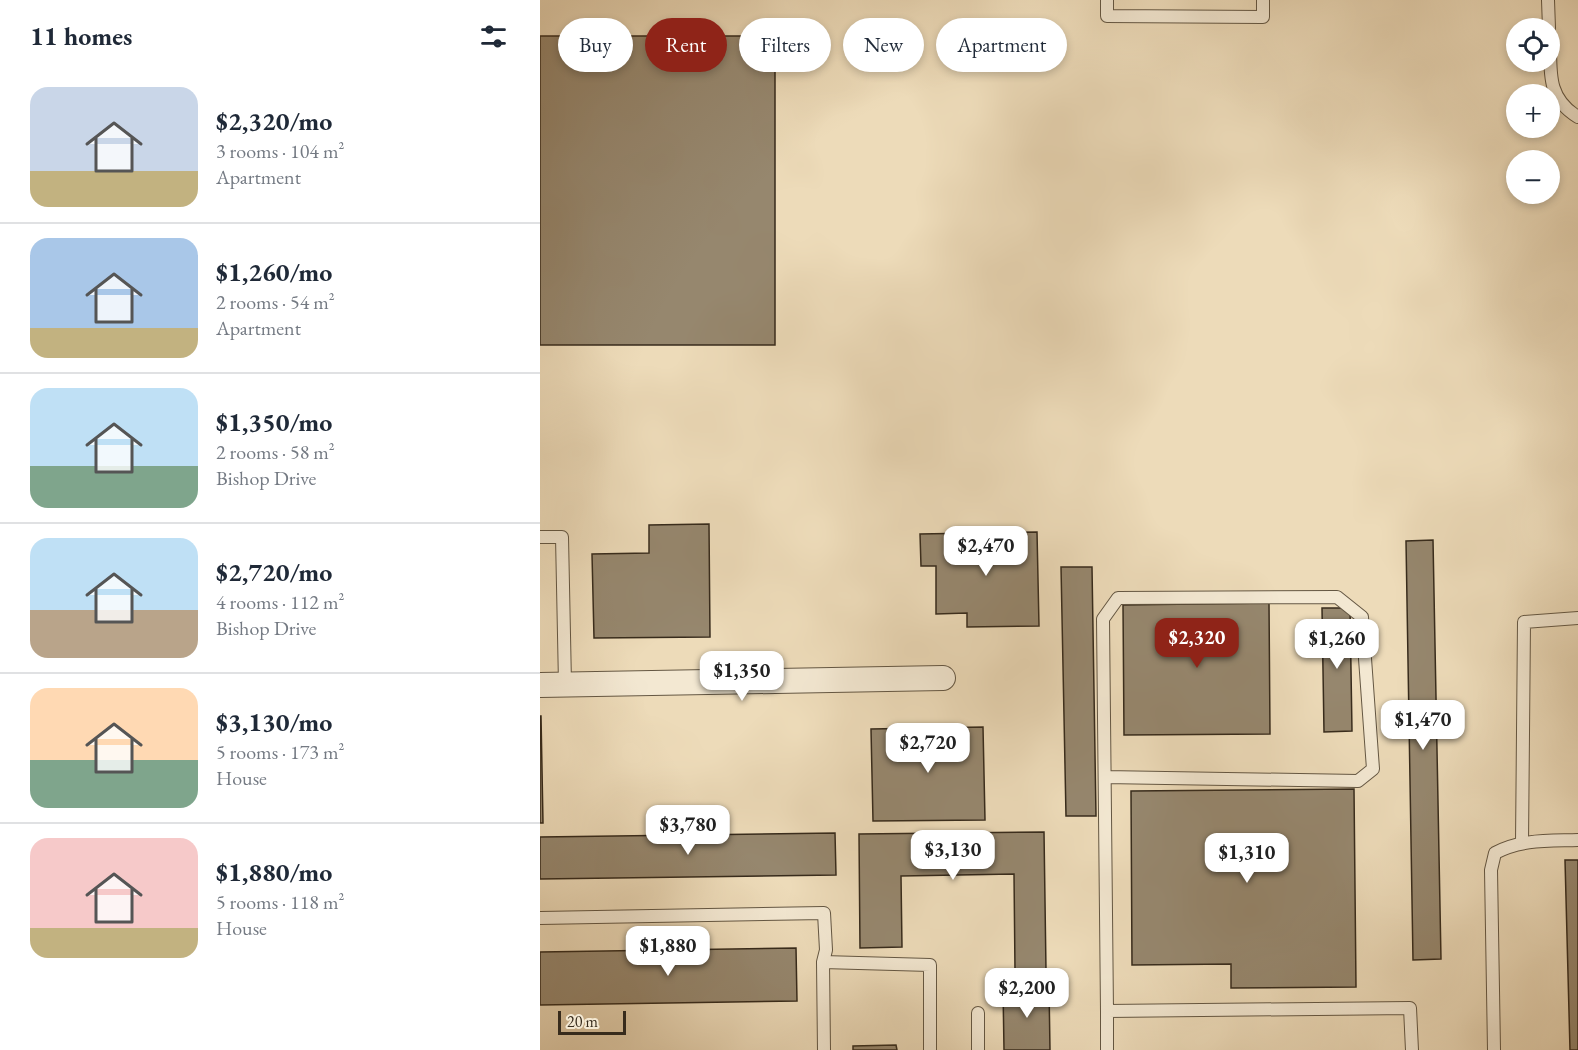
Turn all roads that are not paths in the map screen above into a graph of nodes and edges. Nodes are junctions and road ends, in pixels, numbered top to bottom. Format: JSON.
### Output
{"nodes":[{"id":1,"x":1107,"y":0,"type":"edge"},
{"id":2,"x":1263,"y":0,"type":"edge"},
{"id":3,"x":1548,"y":0,"type":"edge"},
{"id":4,"x":1549,"y":18,"type":"edge"},
{"id":5,"x":1551,"y":72,"type":"edge"},
{"id":6,"x":1578,"y":117,"type":"edge"},
{"id":7,"x":540,"y":537,"type":"edge"},
{"id":8,"x":1578,"y":618,"type":"edge"},
{"id":9,"x":943,"y":678,"type":"dead end"},
{"id":10,"x":565,"y":684,"type":"junction"},
{"id":11,"x":540,"y":685,"type":"edge"},
{"id":12,"x":1105,"y":777,"type":"junction"},
{"id":13,"x":1578,"y":840,"type":"edge"},
{"id":14,"x":1522,"y":843,"type":"junction"},
{"id":15,"x":540,"y":918,"type":"edge"},
{"id":16,"x":823,"y":962,"type":"junction"},
{"id":17,"x":1107,"y":1011,"type":"junction"},
{"id":18,"x":978,"y":1013,"type":"dead end"},
{"id":19,"x":824,"y":1050,"type":"edge"},
{"id":20,"x":930,"y":1050,"type":"edge"},
{"id":21,"x":978,"y":1050,"type":"edge"},
{"id":22,"x":1107,"y":1050,"type":"edge"},
{"id":23,"x":1412,"y":1050,"type":"edge"},
{"id":24,"x":1494,"y":1050,"type":"edge"}],
"edges":[{"from":1,"to":2,"type":"lane"},
{"from":3,"to":4,"type":"lane"},
{"from":5,"to":6,"type":"lane"},
{"from":7,"to":10,"type":"lane"},
{"from":8,"to":14,"type":"lane"},
{"from":9,"to":10,"type":"street"},
{"from":10,"to":11,"type":"street"},
{"from":12,"to":12,"type":"lane"},
{"from":12,"to":17,"type":"lane"},
{"from":13,"to":14,"type":"lane"},
{"from":14,"to":24,"type":"lane"},
{"from":15,"to":16,"type":"lane"},
{"from":16,"to":19,"type":"lane"},
{"from":16,"to":20,"type":"lane"},
{"from":17,"to":22,"type":"lane"},
{"from":17,"to":23,"type":"lane"},
{"from":18,"to":21,"type":"lane"}]}
